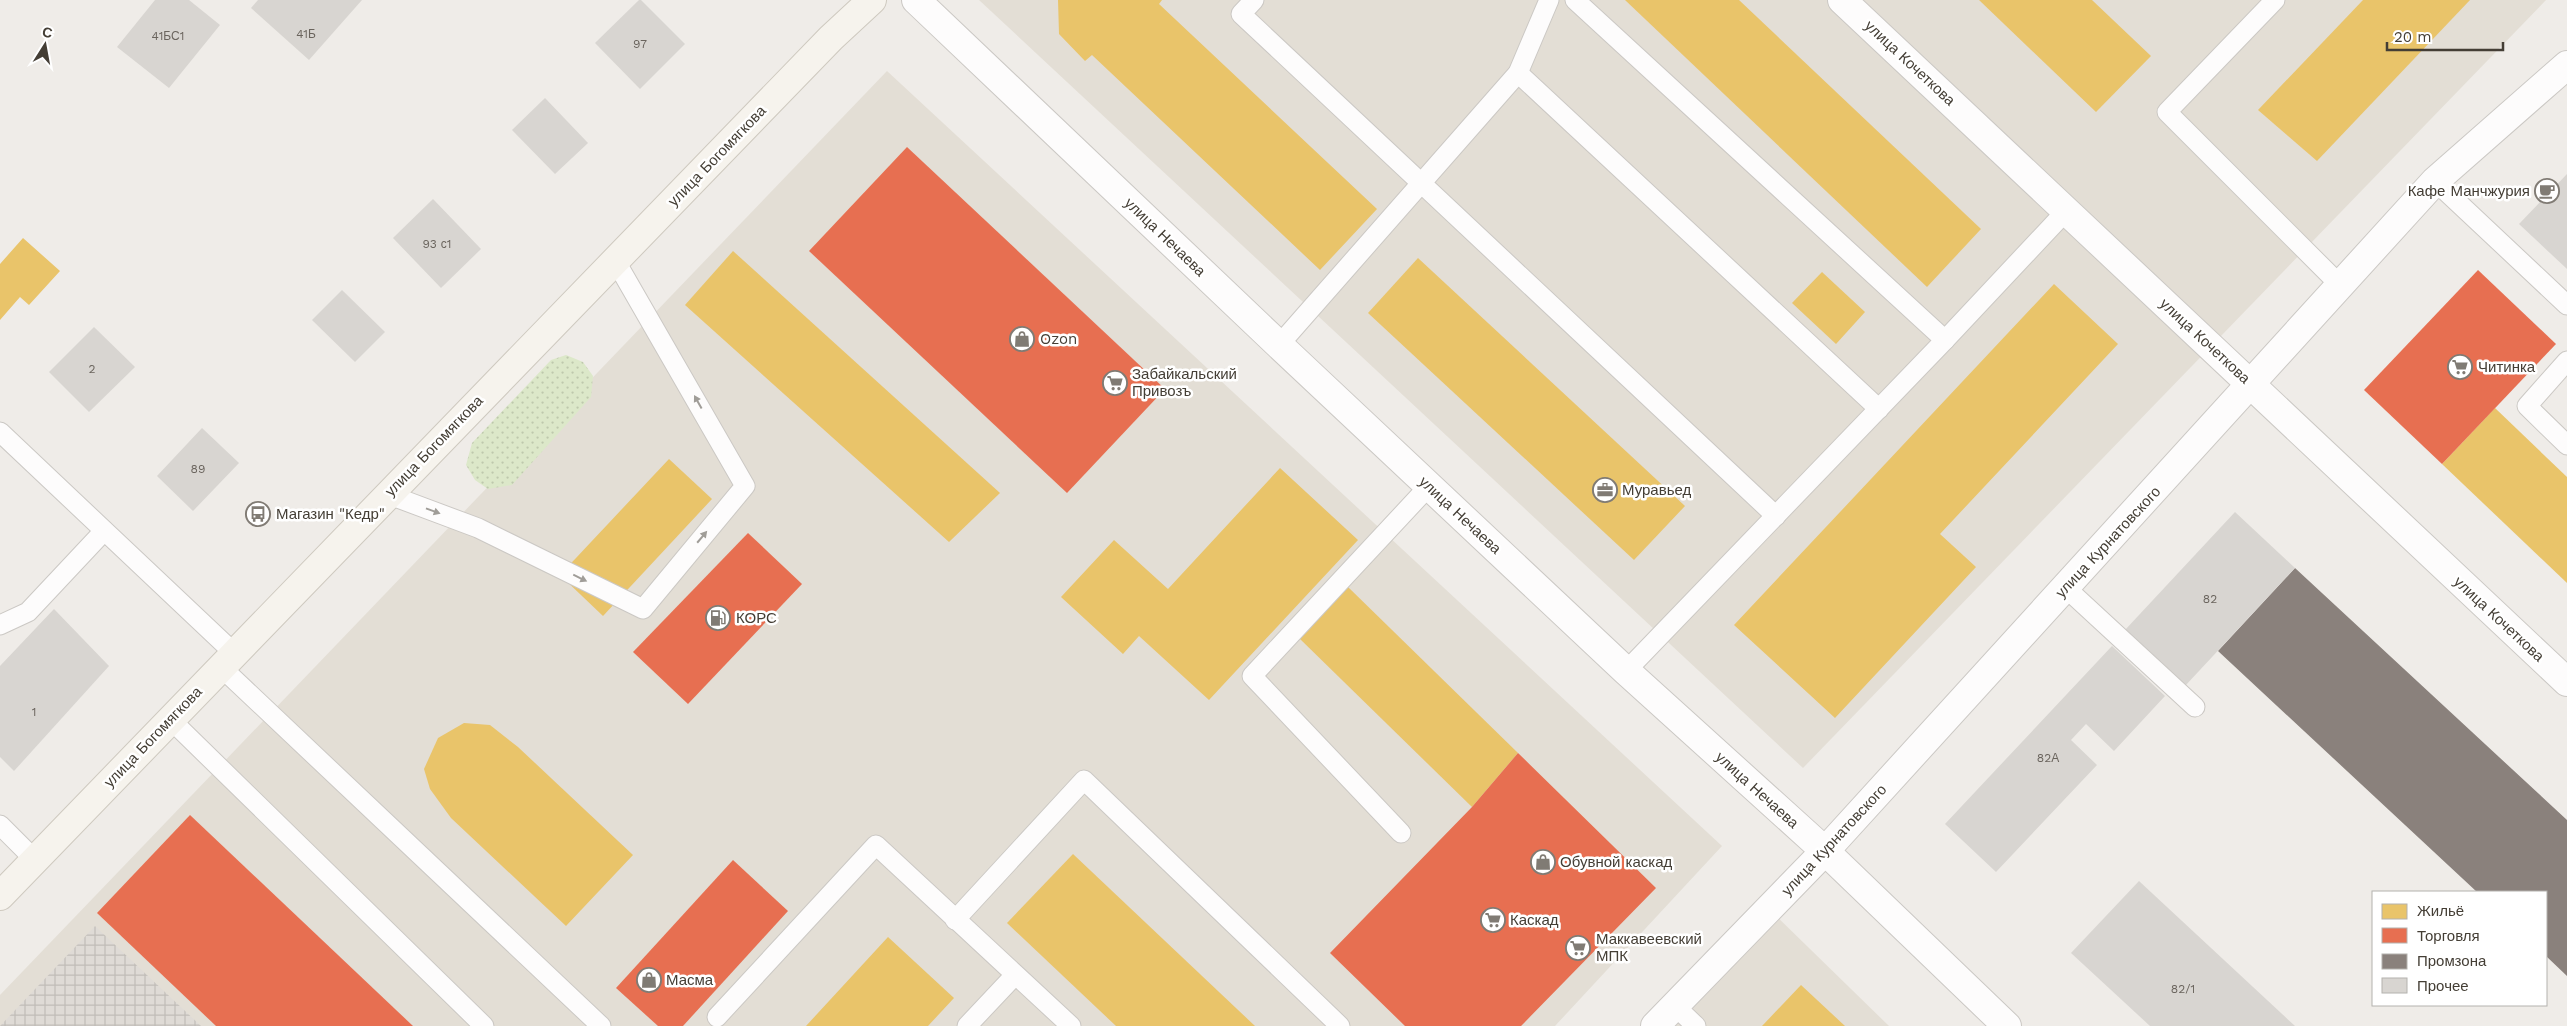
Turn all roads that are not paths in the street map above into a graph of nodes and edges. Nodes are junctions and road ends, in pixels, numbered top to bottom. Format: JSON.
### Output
{"nodes":[{"id":1,"x":872,"y":0,"type":"edge"},
{"id":2,"x":916,"y":0,"type":"edge"},
{"id":3,"x":1254,"y":0,"type":"edge"},
{"id":4,"x":1549,"y":0,"type":"edge"},
{"id":5,"x":1575,"y":0,"type":"edge"},
{"id":6,"x":1842,"y":0,"type":"edge"},
{"id":7,"x":2275,"y":0,"type":"edge"},
{"id":8,"x":2567,"y":65,"type":"edge"},
{"id":9,"x":1518,"y":74,"type":"junction"},
{"id":10,"x":2435,"y":181,"type":"junction"},
{"id":11,"x":1422,"y":184,"type":"junction"},
{"id":12,"x":2066,"y":210,"type":"junction"},
{"id":13,"x":615,"y":260,"type":"junction"},
{"id":14,"x":2341,"y":286,"type":"junction"},
{"id":15,"x":2567,"y":305,"type":"edge"},
{"id":16,"x":1946,"y":340,"type":"junction"},
{"id":17,"x":1278,"y":345,"type":"junction"},
{"id":18,"x":2567,"y":361,"type":"edge"},
{"id":19,"x":2251,"y":385,"type":"junction"},
{"id":20,"x":1879,"y":409,"type":"junction"},
{"id":21,"x":0,"y":432,"type":"edge"},
{"id":22,"x":2567,"y":445,"type":"edge"},
{"id":23,"x":1429,"y":486,"type":"junction"},
{"id":24,"x":387,"y":494,"type":"junction"},
{"id":25,"x":1776,"y":516,"type":"junction"},
{"id":26,"x":104,"y":531,"type":"junction"},
{"id":27,"x":2066,"y":588,"type":"junction"},
{"id":28,"x":0,"y":625,"type":"edge"},
{"id":29,"x":228,"y":660,"type":"junction"},
{"id":30,"x":1626,"y":671,"type":"junction"},
{"id":31,"x":2567,"y":682,"type":"edge"},
{"id":32,"x":2195,"y":707,"type":"dead end"},
{"id":33,"x":170,"y":719,"type":"junction"},
{"id":34,"x":0,"y":825,"type":"edge"},
{"id":35,"x":1400,"y":833,"type":"dead end"},
{"id":36,"x":1825,"y":851,"type":"junction"},
{"id":37,"x":35,"y":860,"type":"junction"},
{"id":38,"x":0,"y":896,"type":"edge"},
{"id":39,"x":955,"y":920,"type":"junction"},
{"id":40,"x":1015,"y":975,"type":"junction"},
{"id":41,"x":1675,"y":1006,"type":"junction"},
{"id":42,"x":718,"y":1017,"type":"dead end"},
{"id":43,"x":484,"y":1026,"type":"edge"},
{"id":44,"x":601,"y":1026,"type":"edge"},
{"id":45,"x":967,"y":1026,"type":"edge"},
{"id":46,"x":1071,"y":1026,"type":"edge"},
{"id":47,"x":1340,"y":1026,"type":"edge"},
{"id":48,"x":1655,"y":1026,"type":"edge"},
{"id":49,"x":1696,"y":1026,"type":"edge"},
{"id":50,"x":2007,"y":1026,"type":"edge"}],
"edges":[{"from":1,"to":13,"type":"street","name":"улица Богомягкова"},
{"from":2,"to":17,"type":"street","name":"улица Нечаева"},
{"from":3,"to":11,"type":"lane"},
{"from":4,"to":9,"type":"lane"},
{"from":5,"to":16,"type":"lane"},
{"from":6,"to":12,"type":"street","name":"улица Кочеткова"},
{"from":7,"to":14,"type":"lane"},
{"from":8,"to":10,"type":"street","name":"улица Курнатовского"},
{"from":9,"to":11,"type":"lane"},
{"from":9,"to":20,"type":"lane"},
{"from":10,"to":14,"type":"street","name":"улица Курнатовского"},
{"from":10,"to":15,"type":"lane"},
{"from":11,"to":17,"type":"lane"},
{"from":11,"to":25,"type":"lane"},
{"from":12,"to":16,"type":"lane"},
{"from":12,"to":19,"type":"street","name":"улица Кочеткова"},
{"from":13,"to":24,"type":"street","name":"улица Богомягкова"},
{"from":24,"to":13,"type":"lane","one_way":true},
{"from":14,"to":19,"type":"street","name":"улица Курнатовского"},
{"from":16,"to":20,"type":"lane"},
{"from":17,"to":23,"type":"street","name":"улица Нечаева"},
{"from":18,"to":22,"type":"lane"},
{"from":19,"to":27,"type":"street","name":"улица Курнатовского"},
{"from":19,"to":31,"type":"street","name":"улица Кочеткова"},
{"from":20,"to":25,"type":"lane"},
{"from":21,"to":26,"type":"lane"},
{"from":23,"to":30,"type":"street","name":"улица Нечаева"},
{"from":23,"to":35,"type":"lane"},
{"from":24,"to":29,"type":"street","name":"улица Богомягкова"},
{"from":25,"to":30,"type":"lane"},
{"from":26,"to":28,"type":"lane"},
{"from":26,"to":29,"type":"lane"},
{"from":27,"to":32,"type":"lane"},
{"from":27,"to":36,"type":"street","name":"улица Курнатовского"},
{"from":29,"to":33,"type":"street","name":"улица Богомягкова"},
{"from":29,"to":44,"type":"lane"},
{"from":30,"to":36,"type":"street","name":"улица Нечаева"},
{"from":33,"to":37,"type":"street","name":"улица Богомягкова"},
{"from":33,"to":43,"type":"lane"},
{"from":34,"to":37,"type":"lane"},
{"from":36,"to":41,"type":"street","name":"улица Курнатовского"},
{"from":36,"to":50,"type":"street","name":"улица Нечаева"},
{"from":37,"to":38,"type":"street","name":"улица Богомягкова"},
{"from":39,"to":40,"type":"lane"},
{"from":39,"to":42,"type":"lane"},
{"from":39,"to":47,"type":"lane"},
{"from":40,"to":45,"type":"lane"},
{"from":40,"to":46,"type":"lane"},
{"from":41,"to":48,"type":"street","name":"улица Курнатовского"},
{"from":41,"to":49,"type":"lane"}]}
